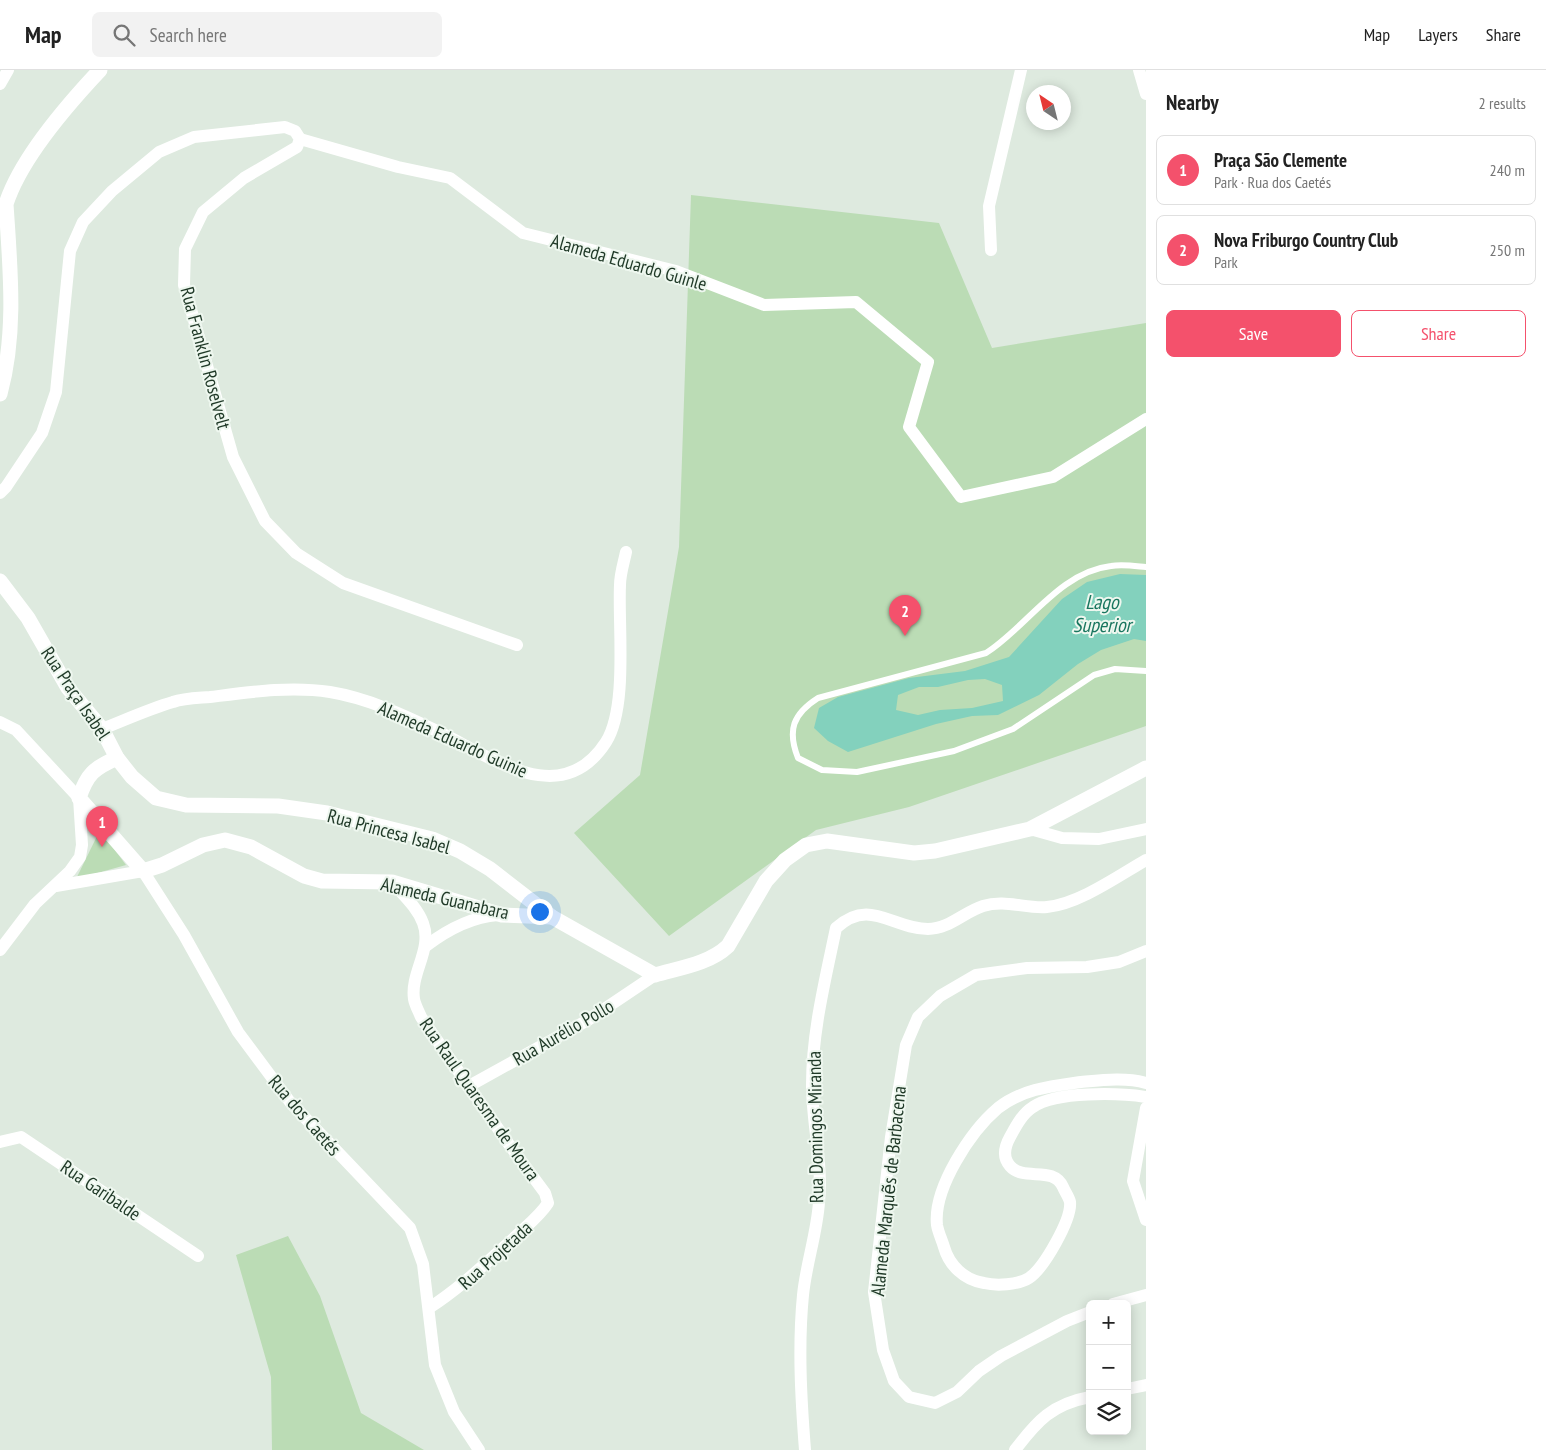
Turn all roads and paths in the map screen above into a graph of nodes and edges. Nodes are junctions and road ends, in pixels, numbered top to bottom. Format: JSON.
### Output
{"nodes":[{"id":1,"x":8,"y":70,"type":"edge"},
{"id":2,"x":100,"y":70,"type":"edge"},
{"id":3,"x":1021,"y":70,"type":"edge"},
{"id":4,"x":1139,"y":70,"type":"edge"},
{"id":5,"x":0,"y":84,"type":"edge"},
{"id":6,"x":1146,"y":94,"type":"edge"},
{"id":7,"x":300,"y":139,"type":"junction"},
{"id":8,"x":3,"y":208,"type":"edge"},
{"id":9,"x":991,"y":250,"type":"dead end"},
{"id":10,"x":0,"y":394,"type":"edge"},
{"id":11,"x":1146,"y":419,"type":"edge"},
{"id":12,"x":0,"y":493,"type":"edge"},
{"id":13,"x":626,"y":552,"type":"dead end"},
{"id":14,"x":1146,"y":567,"type":"edge"},
{"id":15,"x":0,"y":581,"type":"edge"},
{"id":16,"x":517,"y":645,"type":"dead end"},
{"id":17,"x":1146,"y":671,"type":"edge"},
{"id":18,"x":0,"y":722,"type":"edge"},
{"id":19,"x":102,"y":729,"type":"junction"},
{"id":20,"x":117,"y":758,"type":"junction"},
{"id":21,"x":1146,"y":768,"type":"edge"},
{"id":22,"x":79,"y":798,"type":"junction"},
{"id":23,"x":1030,"y":829,"type":"junction"},
{"id":24,"x":1146,"y":830,"type":"edge"},
{"id":25,"x":1146,"y":860,"type":"edge"},
{"id":26,"x":142,"y":871,"type":"junction"},
{"id":27,"x":392,"y":882,"type":"junction"},
{"id":28,"x":56,"y":886,"type":"junction"},
{"id":29,"x":502,"y":915,"type":"junction"},
{"id":30,"x":552,"y":917,"type":"junction"},
{"id":31,"x":426,"y":946,"type":"junction"},
{"id":32,"x":0,"y":950,"type":"edge"},
{"id":33,"x":1146,"y":951,"type":"edge"},
{"id":34,"x":655,"y":975,"type":"junction"},
{"id":35,"x":1146,"y":1083,"type":"edge"},
{"id":36,"x":469,"y":1086,"type":"junction"},
{"id":37,"x":1146,"y":1097,"type":"edge"},
{"id":38,"x":1146,"y":1108,"type":"edge"},
{"id":39,"x":0,"y":1142,"type":"edge"},
{"id":40,"x":545,"y":1193,"type":"joint"},
{"id":41,"x":1146,"y":1220,"type":"edge"},
{"id":42,"x":198,"y":1256,"type":"dead end"},
{"id":43,"x":1146,"y":1295,"type":"edge"},
{"id":44,"x":1128,"y":1300,"type":"edge"},
{"id":45,"x":429,"y":1308,"type":"junction"},
{"id":46,"x":1086,"y":1314,"type":"edge"},
{"id":47,"x":1146,"y":1385,"type":"edge"},
{"id":48,"x":1131,"y":1388,"type":"edge"},
{"id":49,"x":1086,"y":1398,"type":"edge"},
{"id":50,"x":479,"y":1450,"type":"edge"},
{"id":51,"x":805,"y":1450,"type":"edge"},
{"id":52,"x":1015,"y":1450,"type":"edge"}],
"edges":[{"from":1,"to":5,"type":"street"},
{"from":2,"to":8,"type":"street"},
{"from":3,"to":9,"type":"street"},
{"from":4,"to":6,"type":"street"},
{"from":7,"to":11,"type":"street","name":"Alameda Eduardo Guinle"},
{"from":7,"to":12,"type":"street"},
{"from":7,"to":16,"type":"street","name":"Rua Franklin Roselvelt"},
{"from":8,"to":10,"type":"street"},
{"from":13,"to":19,"type":"street","name":"Alameda Eduardo Guinie"},
{"from":14,"to":17,"type":"lane"},
{"from":15,"to":19,"type":"street","name":"Rua Praça Isabel"},
{"from":18,"to":22,"type":"street"},
{"from":19,"to":20,"type":"street","name":"Rua Praça Isabel"},
{"from":20,"to":22,"type":"street","name":"Rua Praça Isabel"},
{"from":20,"to":30,"type":"street","name":"Rua Princesa Isabel"},
{"from":21,"to":23,"type":"street"},
{"from":22,"to":26,"type":"street","name":"Rua dos Caetés"},
{"from":22,"to":28,"type":"street"},
{"from":23,"to":24,"type":"street"},
{"from":23,"to":34,"type":"street"},
{"from":25,"to":51,"type":"street","name":"Rua Domingos Miranda"},
{"from":26,"to":27,"type":"street","name":"Alameda Guanabara"},
{"from":26,"to":28,"type":"street"},
{"from":26,"to":45,"type":"street","name":"Rua dos Caetés"},
{"from":27,"to":29,"type":"street","name":"Alameda Guanabara"},
{"from":27,"to":31,"type":"street","name":"Rua Raul Quaresma de Moura"},
{"from":28,"to":32,"type":"street"},
{"from":29,"to":30,"type":"street","name":"Alameda Guanabara"},
{"from":29,"to":31,"type":"street"},
{"from":30,"to":34,"type":"street","name":"Rua Princesa Isabel"},
{"from":31,"to":36,"type":"street","name":"Rua Raul Quaresma de Moura"},
{"from":33,"to":46,"type":"street","name":"Alameda Marquẽs de Barbacena"},
{"from":34,"to":36,"type":"street","name":"Rua Aurélio Pollo"},
{"from":35,"to":37,"type":"street"},
{"from":36,"to":40,"type":"street","name":"Rua Raul Quaresma de Moura"},
{"from":38,"to":41,"type":"street"},
{"from":39,"to":42,"type":"street","name":"Rua Garibalde"},
{"from":40,"to":45,"type":"street","name":"Rua Projetada"},
{"from":43,"to":44,"type":"street"},
{"from":45,"to":50,"type":"street","name":"Rua dos Caetés"},
{"from":47,"to":48,"type":"street"},
{"from":49,"to":52,"type":"street"}]}
